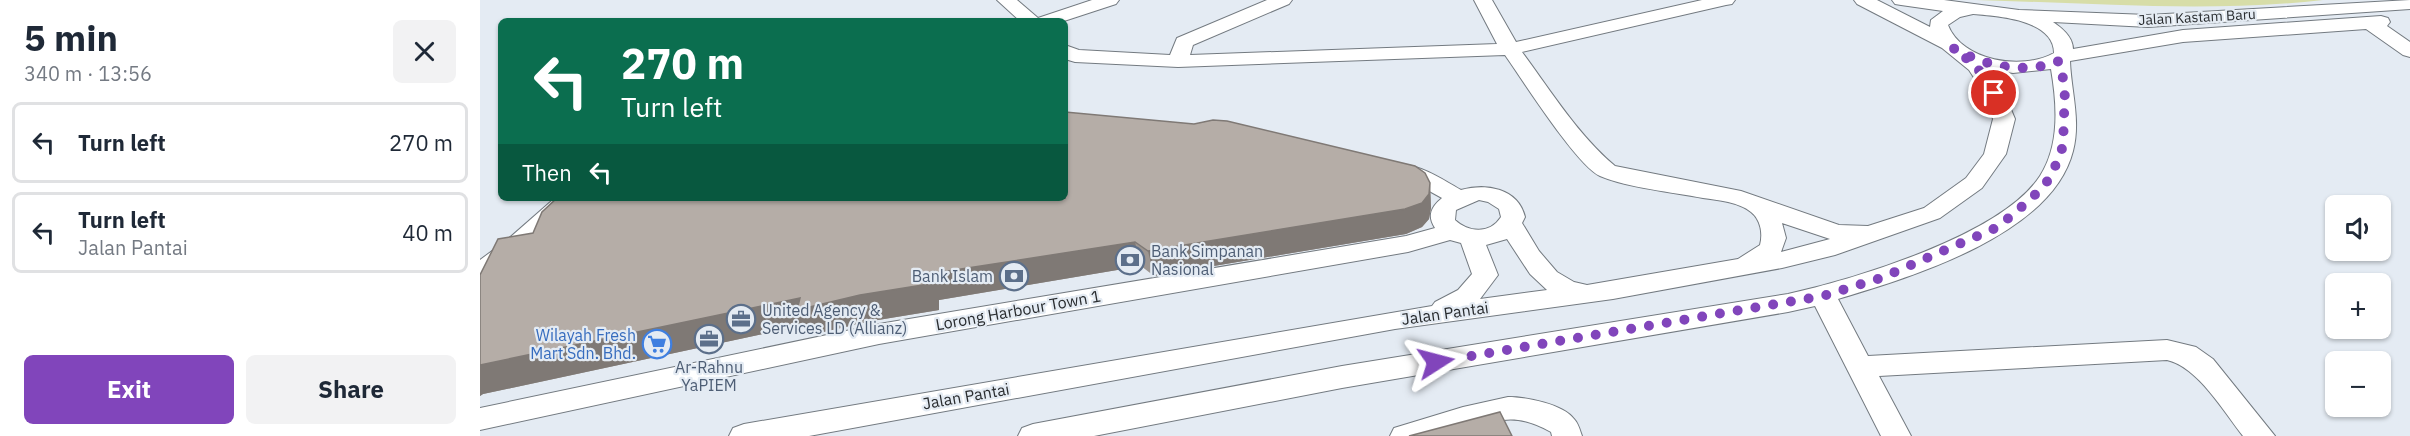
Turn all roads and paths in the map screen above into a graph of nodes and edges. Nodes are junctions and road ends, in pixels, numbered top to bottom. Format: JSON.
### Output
{"nodes":[{"id":1,"x":1006,"y":0,"type":"edge"},
{"id":2,"x":1110,"y":0,"type":"edge"},
{"id":3,"x":1283,"y":0,"type":"edge"},
{"id":4,"x":1483,"y":0,"type":"edge"},
{"id":5,"x":1726,"y":0,"type":"edge"},
{"id":6,"x":1863,"y":0,"type":"edge"},
{"id":7,"x":1901,"y":0,"type":"edge"},
{"id":8,"x":2410,"y":4,"type":"edge"},
{"id":9,"x":1973,"y":9,"type":"junction"},
{"id":10,"x":2365,"y":10,"type":"edge"},
{"id":11,"x":2020,"y":15,"type":"junction"},
{"id":12,"x":1027,"y":18,"type":"edge"},
{"id":13,"x":1054,"y":18,"type":"edge"},
{"id":14,"x":2410,"y":20,"type":"edge"},
{"id":15,"x":1950,"y":46,"type":"junction"},
{"id":16,"x":1510,"y":49,"type":"junction"},
{"id":17,"x":2410,"y":51,"type":"edge"},
{"id":18,"x":1068,"y":52,"type":"edge"},
{"id":19,"x":2062,"y":59,"type":"junction"},
{"id":20,"x":1178,"y":61,"type":"junction"},
{"id":21,"x":1375,"y":165,"type":"edge"},
{"id":22,"x":1457,"y":197,"type":"junction"},
{"id":23,"x":566,"y":201,"type":"edge"},
{"id":24,"x":1755,"y":203,"type":"junction"},
{"id":25,"x":1511,"y":224,"type":"junction"},
{"id":26,"x":1892,"y":228,"type":"junction"},
{"id":27,"x":1462,"y":234,"type":"junction"},
{"id":28,"x":1737,"y":267,"type":"junction"},
{"id":29,"x":480,"y":273,"type":"edge"},
{"id":30,"x":1613,"y":290,"type":"junction"},
{"id":31,"x":1823,"y":296,"type":"junction"},
{"id":32,"x":1395,"y":320,"type":"junction"},
{"id":33,"x":1862,"y":367,"type":"junction"},
{"id":34,"x":480,"y":419,"type":"edge"},
{"id":35,"x":744,"y":436,"type":"edge"},
{"id":36,"x":1034,"y":436,"type":"edge"},
{"id":37,"x":1405,"y":436,"type":"edge"},
{"id":38,"x":1566,"y":436,"type":"edge"},
{"id":39,"x":1896,"y":436,"type":"edge"},
{"id":40,"x":2260,"y":436,"type":"edge"}],
"edges":[{"from":1,"to":12,"type":"street"},
{"from":2,"to":13,"type":"street"},
{"from":3,"to":20,"type":"street"},
{"from":4,"to":16,"type":"street"},
{"from":5,"to":16,"type":"street"},
{"from":6,"to":15,"type":"street"},
{"from":7,"to":9,"type":"street"},
{"from":8,"to":10,"type":"street","name":"Jalan Kastam Baru"},
{"from":9,"to":11,"type":"street"},
{"from":9,"to":15,"type":"street"},
{"from":10,"to":11,"type":"street","name":"Jalan Kastam Baru"},
{"from":10,"to":14,"type":"street","name":"Jalan Kastam Baru"},
{"from":10,"to":17,"type":"street"},
{"from":10,"to":19,"type":"street","name":"Jalan Kastam Baru"},
{"from":11,"to":19,"type":"street"},
{"from":15,"to":19,"type":"street","name":"Jalan Kastam Baru"},
{"from":15,"to":26,"type":"street","name":"Jalan Pantai"},
{"from":16,"to":20,"type":"street"},
{"from":16,"to":24,"type":"street"},
{"from":18,"to":20,"type":"street"},
{"from":19,"to":31,"type":"street"},
{"from":21,"to":22,"type":"street"},
{"from":22,"to":25,"type":"street"},
{"from":22,"to":27,"type":"street"},
{"from":23,"to":29,"type":"street"},
{"from":24,"to":26,"type":"street"},
{"from":24,"to":28,"type":"street"},
{"from":25,"to":27,"type":"street"},
{"from":25,"to":30,"type":"street"},
{"from":26,"to":28,"type":"street","name":"Jalan Pantai"},
{"from":27,"to":32,"type":"street"},
{"from":27,"to":34,"type":"street","name":"Lorong Harbour Town 1"},
{"from":28,"to":30,"type":"street","name":"Jalan Pantai"},
{"from":30,"to":32,"type":"street","name":"Jalan Pantai"},
{"from":31,"to":33,"type":"street"},
{"from":31,"to":36,"type":"street"},
{"from":32,"to":35,"type":"street","name":"Jalan Pantai"},
{"from":33,"to":39,"type":"street"},
{"from":33,"to":40,"type":"street"},
{"from":37,"to":38,"type":"street"}]}
